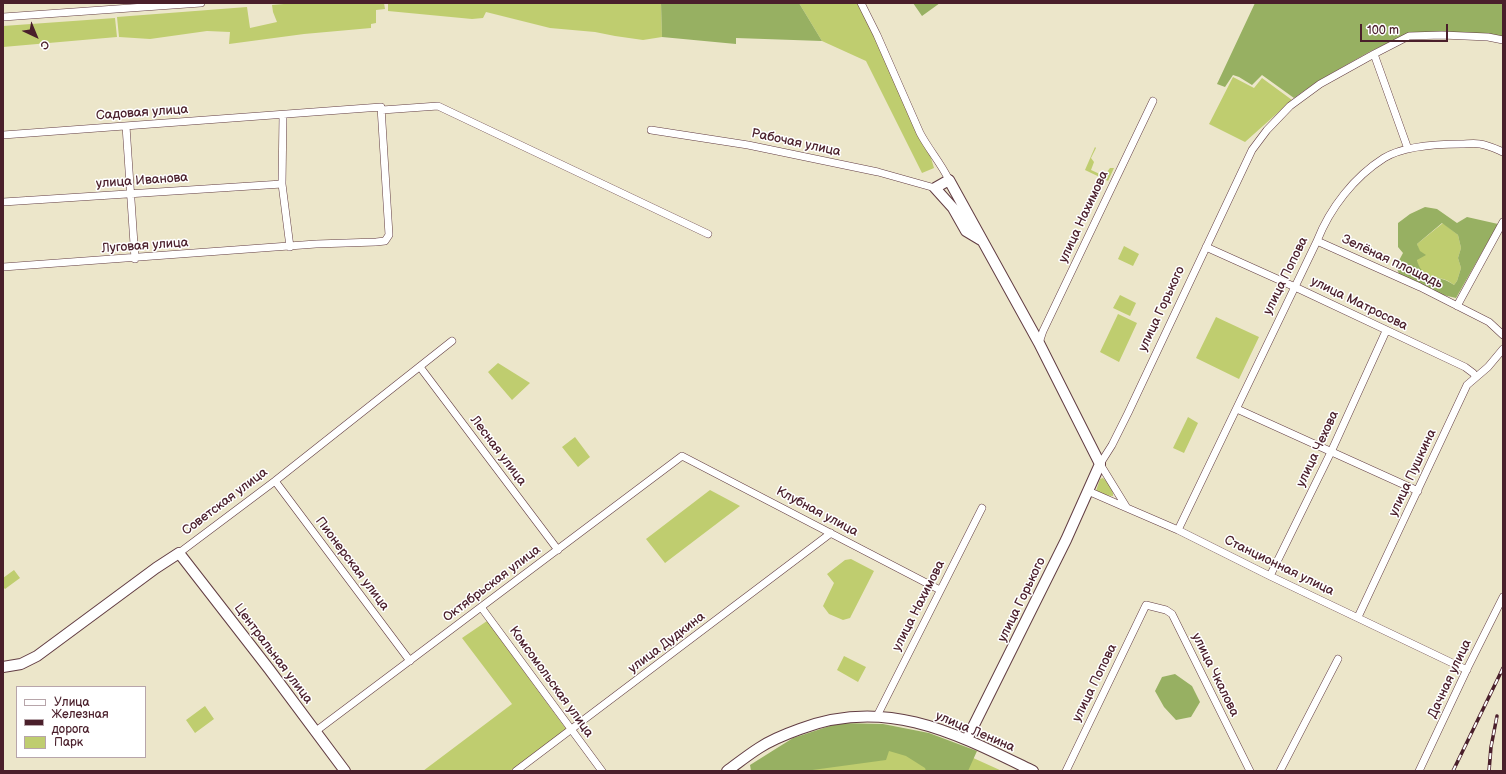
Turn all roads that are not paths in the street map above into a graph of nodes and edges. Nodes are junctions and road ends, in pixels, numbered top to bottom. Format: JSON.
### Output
{"nodes":[{"id":1,"x":201,"y":3,"type":"edge"},
{"id":2,"x":861,"y":3,"type":"edge"},
{"id":3,"x":3,"y":17,"type":"edge"},
{"id":4,"x":1503,"y":40,"type":"edge"},
{"id":5,"x":1374,"y":54,"type":"junction"},
{"id":6,"x":1153,"y":101,"type":"dead end"},
{"id":7,"x":382,"y":110,"type":"junction"},
{"id":8,"x":283,"y":115,"type":"junction"},
{"id":9,"x":126,"y":126,"type":"junction"},
{"id":10,"x":650,"y":130,"type":"dead end"},
{"id":11,"x":3,"y":135,"type":"edge"},
{"id":12,"x":1408,"y":149,"type":"junction"},
{"id":13,"x":1503,"y":152,"type":"edge"},
{"id":14,"x":949,"y":180,"type":"junction"},
{"id":15,"x":282,"y":184,"type":"junction"},
{"id":16,"x":935,"y":188,"type":"junction"},
{"id":17,"x":130,"y":194,"type":"junction"},
{"id":18,"x":3,"y":202,"type":"edge"},
{"id":19,"x":1503,"y":222,"type":"edge"},
{"id":20,"x":708,"y":234,"type":"dead end"},
{"id":21,"x":981,"y":240,"type":"junction"},
{"id":22,"x":1317,"y":241,"type":"junction"},
{"id":23,"x":290,"y":247,"type":"junction"},
{"id":24,"x":1206,"y":247,"type":"junction"},
{"id":25,"x":135,"y":259,"type":"junction"},
{"id":26,"x":3,"y":267,"type":"edge"},
{"id":27,"x":1295,"y":286,"type":"junction"},
{"id":28,"x":1457,"y":306,"type":"junction"},
{"id":29,"x":1386,"y":331,"type":"junction"},
{"id":30,"x":1503,"y":335,"type":"edge"},
{"id":31,"x":452,"y":341,"type":"dead end"},
{"id":32,"x":1038,"y":344,"type":"junction"},
{"id":33,"x":1503,"y":349,"type":"edge"},
{"id":34,"x":420,"y":367,"type":"junction"},
{"id":35,"x":1476,"y":377,"type":"junction"},
{"id":36,"x":1237,"y":409,"type":"junction"},
{"id":37,"x":1331,"y":452,"type":"junction"},
{"id":38,"x":682,"y":456,"type":"joint"},
{"id":39,"x":1100,"y":464,"type":"junction"},
{"id":40,"x":275,"y":481,"type":"junction"},
{"id":41,"x":1088,"y":491,"type":"junction"},
{"id":42,"x":1418,"y":491,"type":"junction"},
{"id":43,"x":982,"y":508,"type":"dead end"},
{"id":44,"x":1126,"y":508,"type":"junction"},
{"id":45,"x":1178,"y":530,"type":"junction"},
{"id":46,"x":831,"y":533,"type":"junction"},
{"id":47,"x":558,"y":550,"type":"junction"},
{"id":48,"x":179,"y":553,"type":"junction"},
{"id":49,"x":1270,"y":576,"type":"junction"},
{"id":50,"x":940,"y":590,"type":"junction"},
{"id":51,"x":1503,"y":597,"type":"edge"},
{"id":52,"x":1146,"y":605,"type":"joint"},
{"id":53,"x":481,"y":607,"type":"junction"},
{"id":54,"x":1358,"y":617,"type":"junction"},
{"id":55,"x":1338,"y":659,"type":"dead end"},
{"id":56,"x":410,"y":661,"type":"junction"},
{"id":57,"x":3,"y":667,"type":"edge"},
{"id":58,"x":1467,"y":670,"type":"junction"},
{"id":59,"x":877,"y":716,"type":"junction"},
{"id":60,"x":571,"y":730,"type":"junction"},
{"id":61,"x":316,"y":731,"type":"junction"},
{"id":62,"x":967,"y":739,"type":"junction"},
{"id":63,"x":345,"y":771,"type":"edge"},
{"id":64,"x":516,"y":771,"type":"edge"},
{"id":65,"x":602,"y":771,"type":"edge"},
{"id":66,"x":727,"y":771,"type":"edge"},
{"id":67,"x":1033,"y":771,"type":"edge"},
{"id":68,"x":1066,"y":771,"type":"edge"},
{"id":69,"x":1250,"y":771,"type":"edge"},
{"id":70,"x":1280,"y":771,"type":"edge"},
{"id":71,"x":1419,"y":771,"type":"edge"}],
"edges":[{"from":1,"to":3,"type":"street"},
{"from":2,"to":14,"type":"street"},
{"from":4,"to":5,"type":"street","name":"улица Горького"},
{"from":5,"to":12,"type":"street"},
{"from":5,"to":24,"type":"street","name":"улица Горького"},
{"from":6,"to":32,"type":"street","name":"улица Нахимова"},
{"from":7,"to":8,"type":"street","name":"Садовая улица"},
{"from":7,"to":20,"type":"street"},
{"from":7,"to":23,"type":"street","name":"Луговая улица"},
{"from":8,"to":9,"type":"street","name":"Садовая улица"},
{"from":8,"to":15,"type":"street"},
{"from":9,"to":11,"type":"street","name":"Садовая улица"},
{"from":9,"to":17,"type":"street"},
{"from":10,"to":16,"type":"street","name":"Рабочая улица"},
{"from":12,"to":13,"type":"street","name":"улица Попова"},
{"from":12,"to":22,"type":"street","name":"улица Попова"},
{"from":14,"to":16,"type":"street"},
{"from":14,"to":21,"type":"street"},
{"from":15,"to":17,"type":"street","name":"улица Иванова"},
{"from":15,"to":23,"type":"street"},
{"from":16,"to":21,"type":"street"},
{"from":17,"to":18,"type":"street","name":"улица Иванова"},
{"from":17,"to":25,"type":"street"},
{"from":19,"to":28,"type":"street"},
{"from":21,"to":32,"type":"street"},
{"from":22,"to":27,"type":"street","name":"улица Попова"},
{"from":22,"to":28,"type":"street","name":"Зелёная площадь"},
{"from":23,"to":25,"type":"street","name":"Луговая улица"},
{"from":24,"to":27,"type":"street","name":"улица Матросова"},
{"from":24,"to":39,"type":"street","name":"улица Горького"},
{"from":25,"to":26,"type":"street","name":"Луговая улица"},
{"from":27,"to":29,"type":"street","name":"улица Матросова"},
{"from":27,"to":36,"type":"street","name":"улица Попова"},
{"from":28,"to":30,"type":"street","name":"Зелёная площадь"},
{"from":29,"to":35,"type":"street","name":"улица Матросова"},
{"from":29,"to":37,"type":"street","name":"улица Чехова"},
{"from":31,"to":34,"type":"street","name":"Советская улица"},
{"from":32,"to":39,"type":"street"},
{"from":33,"to":35,"type":"street","name":"улица Пушкина"},
{"from":34,"to":40,"type":"street","name":"Советская улица"},
{"from":34,"to":47,"type":"street","name":"Лесная улица"},
{"from":35,"to":42,"type":"street","name":"улица Пушкина"},
{"from":36,"to":37,"type":"street"},
{"from":36,"to":45,"type":"street","name":"улица Попова"},
{"from":37,"to":42,"type":"street"},
{"from":37,"to":49,"type":"street","name":"улица Чехова"},
{"from":38,"to":46,"type":"street","name":"Клубная улица"},
{"from":38,"to":47,"type":"street","name":"Октябрьская улица"},
{"from":39,"to":41,"type":"street","name":"улица Горького"},
{"from":39,"to":44,"type":"street"},
{"from":40,"to":48,"type":"street","name":"Советская улица"},
{"from":40,"to":56,"type":"street","name":"Пионерская улица"},
{"from":41,"to":44,"type":"street","name":"Станционная улица"},
{"from":41,"to":62,"type":"street","name":"улица Горького"},
{"from":42,"to":54,"type":"street","name":"улица Пушкина"},
{"from":43,"to":50,"type":"street","name":"улица Нахимова"},
{"from":44,"to":45,"type":"street","name":"Станционная улица"},
{"from":45,"to":49,"type":"street","name":"Станционная улица"},
{"from":46,"to":50,"type":"street","name":"Клубная улица"},
{"from":46,"to":60,"type":"street","name":"улица Дудкина"},
{"from":47,"to":53,"type":"street","name":"Октябрьская улица"},
{"from":48,"to":57,"type":"street","name":"Советская улица"},
{"from":48,"to":61,"type":"street","name":"Центральная улица"},
{"from":49,"to":54,"type":"street","name":"Станционная улица"},
{"from":50,"to":59,"type":"street","name":"улица Нахимова"},
{"from":51,"to":58,"type":"street","name":"Дачная улица"},
{"from":52,"to":68,"type":"street","name":"улица Попова"},
{"from":52,"to":69,"type":"street","name":"улица Чкалова"},
{"from":53,"to":56,"type":"street","name":"Октябрьская улица"},
{"from":53,"to":60,"type":"street","name":"Комсомольская улица"},
{"from":54,"to":58,"type":"street","name":"Станционная улица"},
{"from":55,"to":70,"type":"street"},
{"from":56,"to":61,"type":"street","name":"Октябрьская улица"},
{"from":58,"to":71,"type":"street","name":"Дачная улица"},
{"from":59,"to":62,"type":"street","name":"улица Ленина"},
{"from":59,"to":66,"type":"street","name":"улица Ленина"},
{"from":60,"to":64,"type":"street","name":"улица Дудкина"},
{"from":60,"to":65,"type":"street","name":"Комсомольская улица"},
{"from":61,"to":63,"type":"street","name":"Центральная улица"},
{"from":62,"to":67,"type":"street","name":"улица Ленина"}]}
